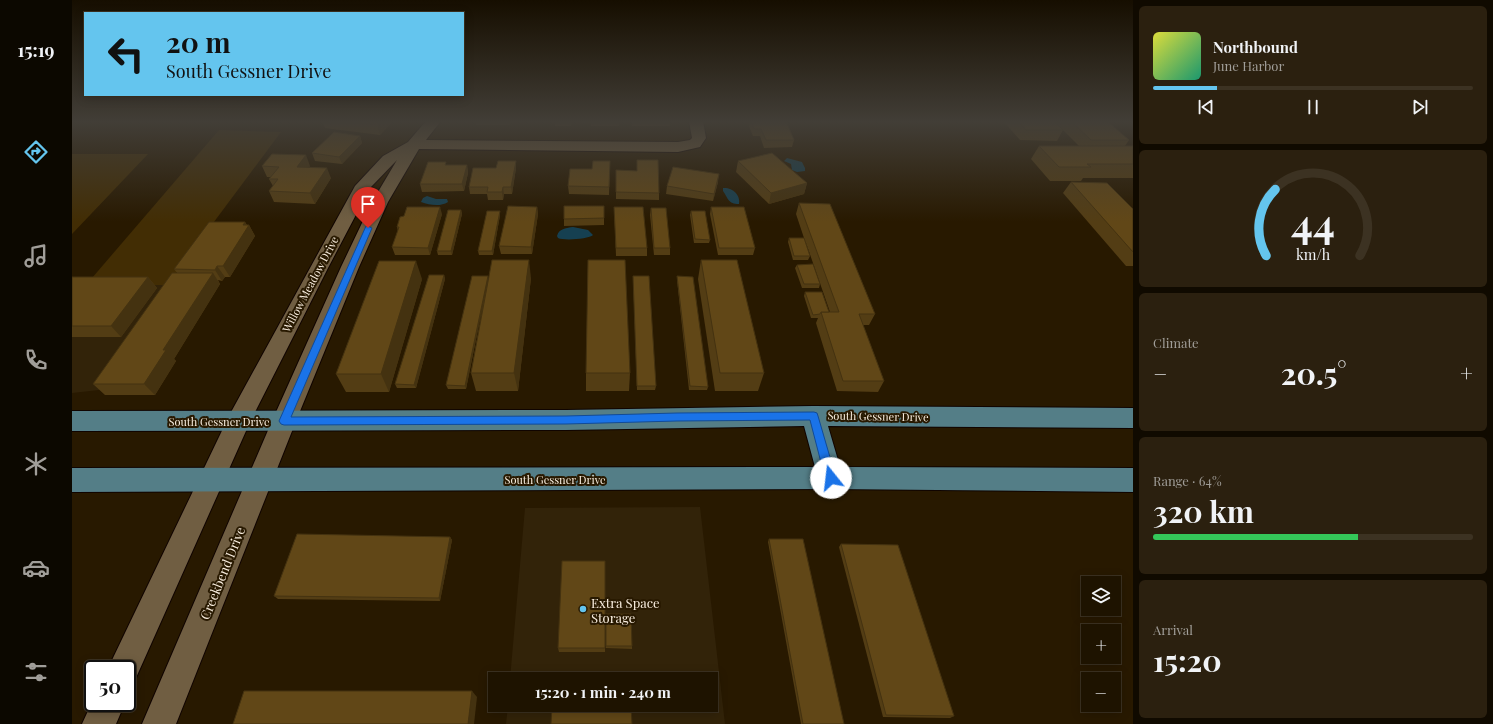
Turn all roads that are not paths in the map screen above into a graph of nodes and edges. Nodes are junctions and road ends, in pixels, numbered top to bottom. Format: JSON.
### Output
{"nodes":[{"id":1,"x":396,"y":155,"type":"edge"},
{"id":2,"x":408,"y":155,"type":"edge"},
{"id":3,"x":814,"y":416,"type":"junction"},
{"id":4,"x":1133,"y":418,"type":"edge"},
{"id":5,"x":72,"y":421,"type":"edge"},
{"id":6,"x":238,"y":421,"type":"junction"},
{"id":7,"x":284,"y":421,"type":"junction"},
{"id":8,"x":831,"y":478,"type":"junction"},
{"id":9,"x":211,"y":479,"type":"junction"},
{"id":10,"x":261,"y":479,"type":"junction"},
{"id":11,"x":72,"y":480,"type":"edge"},
{"id":12,"x":1133,"y":480,"type":"edge"},
{"id":13,"x":128,"y":660,"type":"edge"},
{"id":14,"x":105,"y":712,"type":"edge"},
{"id":15,"x":99,"y":724,"type":"edge"},
{"id":16,"x":159,"y":724,"type":"edge"}],
"edges":[{"from":1,"to":6,"type":"street","name":"Willow Meadow Drive"},
{"from":2,"to":7,"type":"street","name":"Willow Meadow Drive"},
{"from":3,"to":4,"type":"main road","name":"South Gessner Drive"},
{"from":3,"to":7,"type":"main road","name":"South Gessner Drive"},
{"from":3,"to":8,"type":"main road"},
{"from":5,"to":6,"type":"main road","name":"South Gessner Drive"},
{"from":6,"to":7,"type":"main road","name":"South Gessner Drive"},
{"from":6,"to":9,"type":"street"},
{"from":7,"to":10,"type":"street","name":"Creekbend Drive"},
{"from":8,"to":10,"type":"main road","name":"South Gessner Drive"},
{"from":8,"to":12,"type":"main road","name":"South Gessner Drive"},
{"from":9,"to":10,"type":"main road","name":"South Gessner Drive"},
{"from":9,"to":11,"type":"main road","name":"South Gessner Drive"},
{"from":9,"to":13,"type":"street"},
{"from":10,"to":16,"type":"street","name":"Creekbend Drive"},
{"from":14,"to":15,"type":"street"}]}
